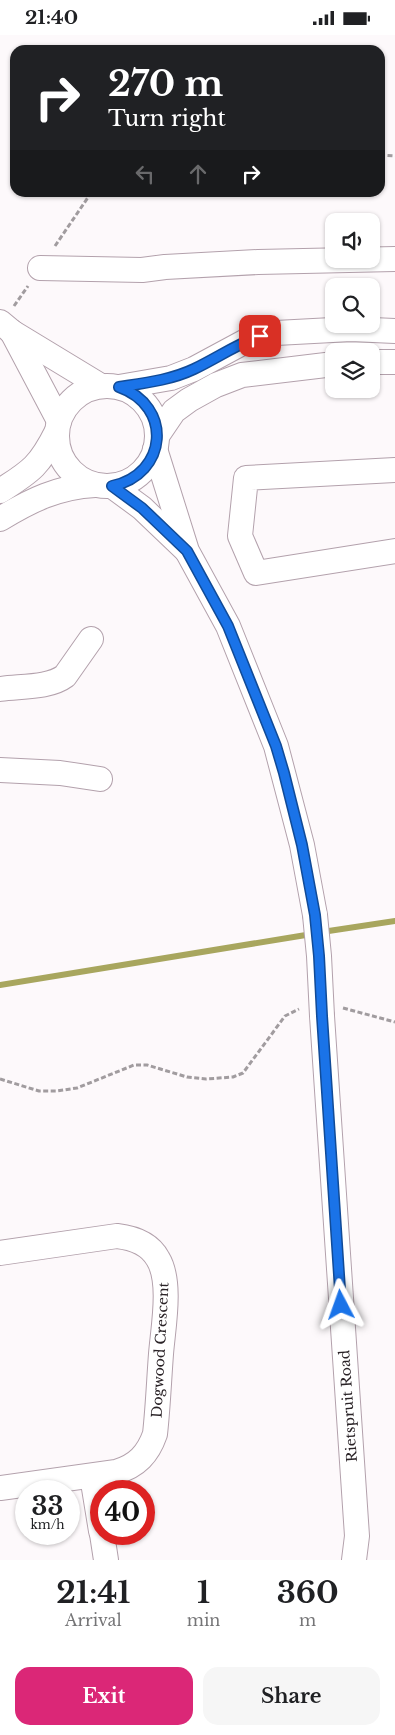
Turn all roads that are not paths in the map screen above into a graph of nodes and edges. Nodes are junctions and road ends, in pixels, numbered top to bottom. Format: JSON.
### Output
{"nodes":[{"id":1,"x":395,"y":259,"type":"edge"},
{"id":2,"x":40,"y":268,"type":"dead end"},
{"id":3,"x":6,"y":327,"type":"edge"},
{"id":4,"x":316,"y":330,"type":"junction"},
{"id":5,"x":395,"y":331,"type":"edge"},
{"id":6,"x":325,"y":362,"type":"edge"},
{"id":7,"x":380,"y":362,"type":"edge"},
{"id":8,"x":395,"y":362,"type":"edge"},
{"id":9,"x":325,"y":365,"type":"edge"},
{"id":10,"x":110,"y":387,"type":"junction"},
{"id":11,"x":58,"y":426,"type":"junction"},
{"id":12,"x":156,"y":442,"type":"junction"},
{"id":13,"x":395,"y":470,"type":"edge"},
{"id":14,"x":104,"y":485,"type":"junction"},
{"id":15,"x":0,"y":491,"type":"edge"},
{"id":16,"x":0,"y":519,"type":"edge"},
{"id":17,"x":187,"y":551,"type":"junction"},
{"id":18,"x":395,"y":551,"type":"edge"},
{"id":19,"x":91,"y":639,"type":"dead end"},
{"id":20,"x":0,"y":689,"type":"edge"},
{"id":21,"x":0,"y":770,"type":"edge"},
{"id":22,"x":100,"y":779,"type":"dead end"},
{"id":23,"x":0,"y":1253,"type":"edge"},
{"id":24,"x":92,"y":1476,"type":"junction"},
{"id":25,"x":93,"y":1480,"type":"edge"},
{"id":26,"x":0,"y":1488,"type":"edge"},
{"id":27,"x":357,"y":1536,"type":"junction"},
{"id":28,"x":104,"y":1545,"type":"edge"},
{"id":29,"x":106,"y":1560,"type":"edge"},
{"id":30,"x":354,"y":1560,"type":"edge"},
{"id":31,"x":367,"y":1560,"type":"edge"}],
"edges":[{"from":1,"to":2,"type":"street"},
{"from":3,"to":10,"type":"street"},
{"from":3,"to":11,"type":"street"},
{"from":4,"to":5,"type":"street"},
{"from":4,"to":6,"type":"street"},
{"from":4,"to":10,"type":"street"},
{"from":7,"to":8,"type":"street"},
{"from":9,"to":12,"type":"street"},
{"from":10,"to":11,"type":"street"},
{"from":10,"to":12,"type":"street"},
{"from":11,"to":14,"type":"street"},
{"from":11,"to":15,"type":"street"},
{"from":12,"to":14,"type":"street"},
{"from":12,"to":17,"type":"street","name":"Rietspruit Road"},
{"from":13,"to":18,"type":"street"},
{"from":14,"to":16,"type":"street"},
{"from":14,"to":17,"type":"street","name":"Rietspruit Road"},
{"from":17,"to":27,"type":"street","name":"Rietspruit Road","bridge":true},
{"from":19,"to":20,"type":"street"},
{"from":21,"to":22,"type":"street"},
{"from":23,"to":24,"type":"street","name":"Dogwood Crescent"},
{"from":24,"to":25,"type":"street"},
{"from":24,"to":26,"type":"street","name":"Dogwood Crescent"},
{"from":27,"to":30,"type":"street","name":"Rietspruit Road"},
{"from":27,"to":31,"type":"street","name":"Rietspruit Road"},
{"from":28,"to":29,"type":"street"}]}
